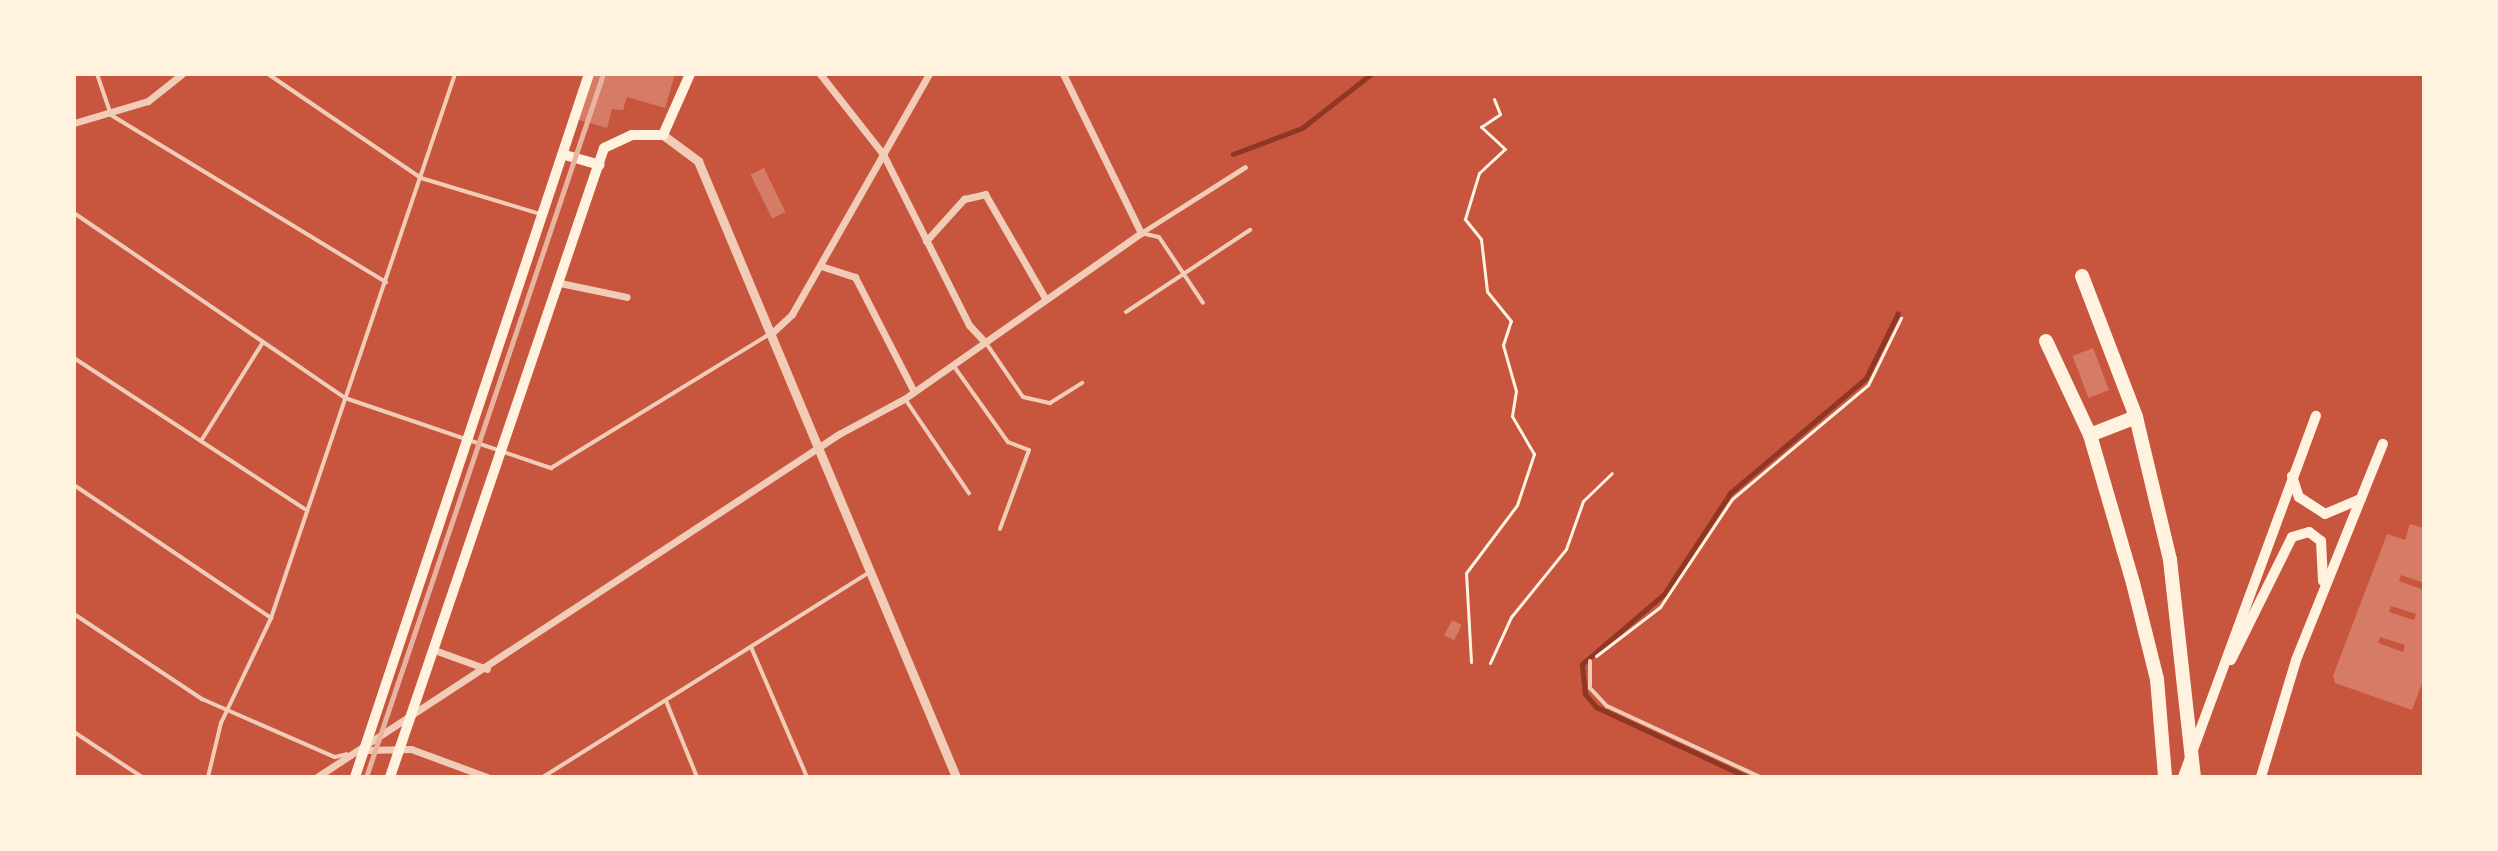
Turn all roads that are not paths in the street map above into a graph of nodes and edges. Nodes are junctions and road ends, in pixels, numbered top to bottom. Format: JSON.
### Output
{"nodes":[{"id":1,"x":97,"y":74,"type":"edge"},
{"id":2,"x":182,"y":74,"type":"edge"},
{"id":3,"x":268,"y":74,"type":"edge"},
{"id":4,"x":455,"y":74,"type":"edge"},
{"id":5,"x":589,"y":74,"type":"edge"},
{"id":6,"x":690,"y":74,"type":"edge"},
{"id":7,"x":820,"y":74,"type":"edge"},
{"id":8,"x":929,"y":74,"type":"edge"},
{"id":9,"x":1063,"y":74,"type":"edge"},
{"id":10,"x":111,"y":115,"type":"junction"},
{"id":11,"x":74,"y":123,"type":"edge"},
{"id":12,"x":663,"y":135,"type":"junction"},
{"id":13,"x":883,"y":154,"type":"junction"},
{"id":14,"x":565,"y":155,"type":"junction"},
{"id":15,"x":600,"y":165,"type":"junction"},
{"id":16,"x":1245,"y":167,"type":"dead end"},
{"id":17,"x":421,"y":178,"type":"junction"},
{"id":18,"x":74,"y":213,"type":"edge"},
{"id":19,"x":545,"y":216,"type":"junction"},
{"id":20,"x":1250,"y":230,"type":"dead end"},
{"id":21,"x":1141,"y":233,"type":"junction"},
{"id":22,"x":926,"y":241,"type":"junction"},
{"id":23,"x":821,"y":266,"type":"junction"},
{"id":24,"x":1184,"y":274,"type":"junction"},
{"id":25,"x":2082,"y":276,"type":"dead end"},
{"id":26,"x":386,"y":282,"type":"junction"},
{"id":27,"x":560,"y":283,"type":"junction"},
{"id":28,"x":627,"y":297,"type":"dead end"},
{"id":29,"x":1045,"y":298,"type":"junction"},
{"id":30,"x":1203,"y":303,"type":"dead end"},
{"id":31,"x":1126,"y":312,"type":"dead end"},
{"id":32,"x":773,"y":332,"type":"junction"},
{"id":33,"x":984,"y":341,"type":"junction"},
{"id":34,"x":2046,"y":341,"type":"dead end"},
{"id":35,"x":263,"y":342,"type":"junction"},
{"id":36,"x":74,"y":358,"type":"edge"},
{"id":37,"x":953,"y":365,"type":"junction"},
{"id":38,"x":1082,"y":383,"type":"dead end"},
{"id":39,"x":914,"y":392,"type":"junction"},
{"id":40,"x":345,"y":398,"type":"junction"},
{"id":41,"x":904,"y":399,"type":"junction"},
{"id":42,"x":2316,"y":416,"type":"dead end"},
{"id":43,"x":2136,"y":417,"type":"junction"},
{"id":44,"x":2090,"y":435,"type":"junction"},
{"id":45,"x":201,"y":441,"type":"junction"},
{"id":46,"x":469,"y":443,"type":"junction"},
{"id":47,"x":2383,"y":444,"type":"dead end"},
{"id":48,"x":819,"y":448,"type":"junction"},
{"id":49,"x":503,"y":456,"type":"junction"},
{"id":50,"x":2292,"y":476,"type":"junction"},
{"id":51,"x":74,"y":485,"type":"edge"},
{"id":52,"x":969,"y":493,"type":"dead end"},
{"id":53,"x":2361,"y":499,"type":"junction"},
{"id":54,"x":306,"y":510,"type":"junction"},
{"id":55,"x":1000,"y":529,"type":"dead end"},
{"id":56,"x":873,"y":570,"type":"junction"},
{"id":57,"x":2319,"y":601,"type":"junction"},
{"id":58,"x":74,"y":614,"type":"edge"},
{"id":59,"x":271,"y":618,"type":"junction"},
{"id":60,"x":751,"y":647,"type":"junction"},
{"id":61,"x":437,"y":651,"type":"junction"},
{"id":62,"x":1590,"y":661,"type":"road end"},
{"id":63,"x":487,"y":669,"type":"junction"},
{"id":64,"x":2221,"y":675,"type":"junction"},
{"id":65,"x":666,"y":701,"type":"junction"},
{"id":66,"x":228,"y":711,"type":"junction"},
{"id":67,"x":416,"y":715,"type":"junction"},
{"id":68,"x":74,"y":732,"type":"edge"},
{"id":69,"x":394,"y":748,"type":"junction"},
{"id":70,"x":365,"y":750,"type":"junction"},
{"id":71,"x":142,"y":777,"type":"edge"},
{"id":72,"x":208,"y":777,"type":"edge"},
{"id":73,"x":317,"y":777,"type":"edge"},
{"id":74,"x":355,"y":777,"type":"edge"},
{"id":75,"x":390,"y":777,"type":"edge"},
{"id":76,"x":487,"y":777,"type":"edge"},
{"id":77,"x":543,"y":777,"type":"edge"},
{"id":78,"x":697,"y":777,"type":"edge"},
{"id":79,"x":807,"y":777,"type":"edge"},
{"id":80,"x":956,"y":777,"type":"edge"},
{"id":81,"x":1760,"y":777,"type":"edge"},
{"id":82,"x":2165,"y":777,"type":"edge"},
{"id":83,"x":2183,"y":777,"type":"edge"},
{"id":84,"x":2194,"y":777,"type":"edge"},
{"id":85,"x":2261,"y":777,"type":"edge"}],
"edges":[{"from":1,"to":10,"type":"lane"},
{"from":2,"to":10,"type":"street"},
{"from":3,"to":17,"type":"lane"},
{"from":4,"to":17,"type":"lane"},
{"from":5,"to":14,"type":"main road"},
{"from":6,"to":12,"type":"main road"},
{"from":7,"to":13,"type":"street"},
{"from":8,"to":13,"type":"street"},
{"from":9,"to":21,"type":"street"},
{"from":10,"to":11,"type":"street"},
{"from":10,"to":26,"type":"lane"},
{"from":12,"to":15,"type":"main road"},
{"from":12,"to":32,"type":"street"},
{"from":13,"to":22,"type":"street"},
{"from":13,"to":23,"type":"street"},
{"from":14,"to":15,"type":"main road"},
{"from":14,"to":19,"type":"main road"},
{"from":15,"to":27,"type":"main road"},
{"from":16,"to":21,"type":"street"},
{"from":17,"to":19,"type":"lane"},
{"from":17,"to":26,"type":"lane"},
{"from":18,"to":35,"type":"lane"},
{"from":19,"to":46,"type":"main road"},
{"from":20,"to":24,"type":"lane"},
{"from":21,"to":24,"type":"lane"},
{"from":21,"to":29,"type":"street"},
{"from":22,"to":29,"type":"street"},
{"from":22,"to":33,"type":"street"},
{"from":23,"to":32,"type":"street"},
{"from":23,"to":39,"type":"street"},
{"from":24,"to":30,"type":"lane"},
{"from":24,"to":31,"type":"lane"},
{"from":25,"to":43,"type":"highway"},
{"from":26,"to":40,"type":"lane"},
{"from":27,"to":28,"type":"street"},
{"from":27,"to":49,"type":"main road"},
{"from":29,"to":33,"type":"street"},
{"from":32,"to":48,"type":"street"},
{"from":32,"to":49,"type":"lane"},
{"from":33,"to":37,"type":"street"},
{"from":33,"to":38,"type":"lane"},
{"from":34,"to":44,"type":"highway"},
{"from":35,"to":40,"type":"lane"},
{"from":35,"to":45,"type":"lane"},
{"from":36,"to":45,"type":"lane"},
{"from":37,"to":39,"type":"street"},
{"from":37,"to":55,"type":"lane"},
{"from":39,"to":41,"type":"street"},
{"from":40,"to":46,"type":"lane"},
{"from":40,"to":54,"type":"lane"},
{"from":41,"to":48,"type":"street"},
{"from":41,"to":52,"type":"lane"},
{"from":42,"to":50,"type":"main road"},
{"from":43,"to":44,"type":"highway"},
{"from":43,"to":84,"type":"highway"},
{"from":44,"to":82,"type":"highway"},
{"from":45,"to":54,"type":"lane"},
{"from":46,"to":49,"type":"lane"},
{"from":46,"to":70,"type":"main road"},
{"from":47,"to":53,"type":"main road"},
{"from":48,"to":56,"type":"street"},
{"from":48,"to":63,"type":"street"},
{"from":49,"to":61,"type":"main road"},
{"from":50,"to":53,"type":"main road"},
{"from":50,"to":64,"type":"main road"},
{"from":51,"to":59,"type":"lane"},
{"from":53,"to":57,"type":"main road"},
{"from":54,"to":59,"type":"lane"},
{"from":56,"to":60,"type":"lane"},
{"from":56,"to":80,"type":"street"},
{"from":57,"to":64,"type":"main road"},
{"from":57,"to":85,"type":"main road"},
{"from":58,"to":66,"type":"lane"},
{"from":59,"to":66,"type":"lane"},
{"from":60,"to":65,"type":"lane"},
{"from":60,"to":79,"type":"lane"},
{"from":61,"to":63,"type":"street"},
{"from":61,"to":67,"type":"main road"},
{"from":62,"to":81,"type":"lane"},
{"from":63,"to":67,"type":"street"},
{"from":64,"to":83,"type":"main road"},
{"from":65,"to":77,"type":"lane"},
{"from":65,"to":78,"type":"lane"},
{"from":66,"to":70,"type":"lane"},
{"from":66,"to":72,"type":"lane"},
{"from":67,"to":69,"type":"main road"},
{"from":67,"to":70,"type":"street"},
{"from":68,"to":71,"type":"lane"},
{"from":69,"to":70,"type":"street"},
{"from":69,"to":75,"type":"main road"},
{"from":69,"to":76,"type":"street"},
{"from":70,"to":73,"type":"street"},
{"from":70,"to":74,"type":"main road"}]}
